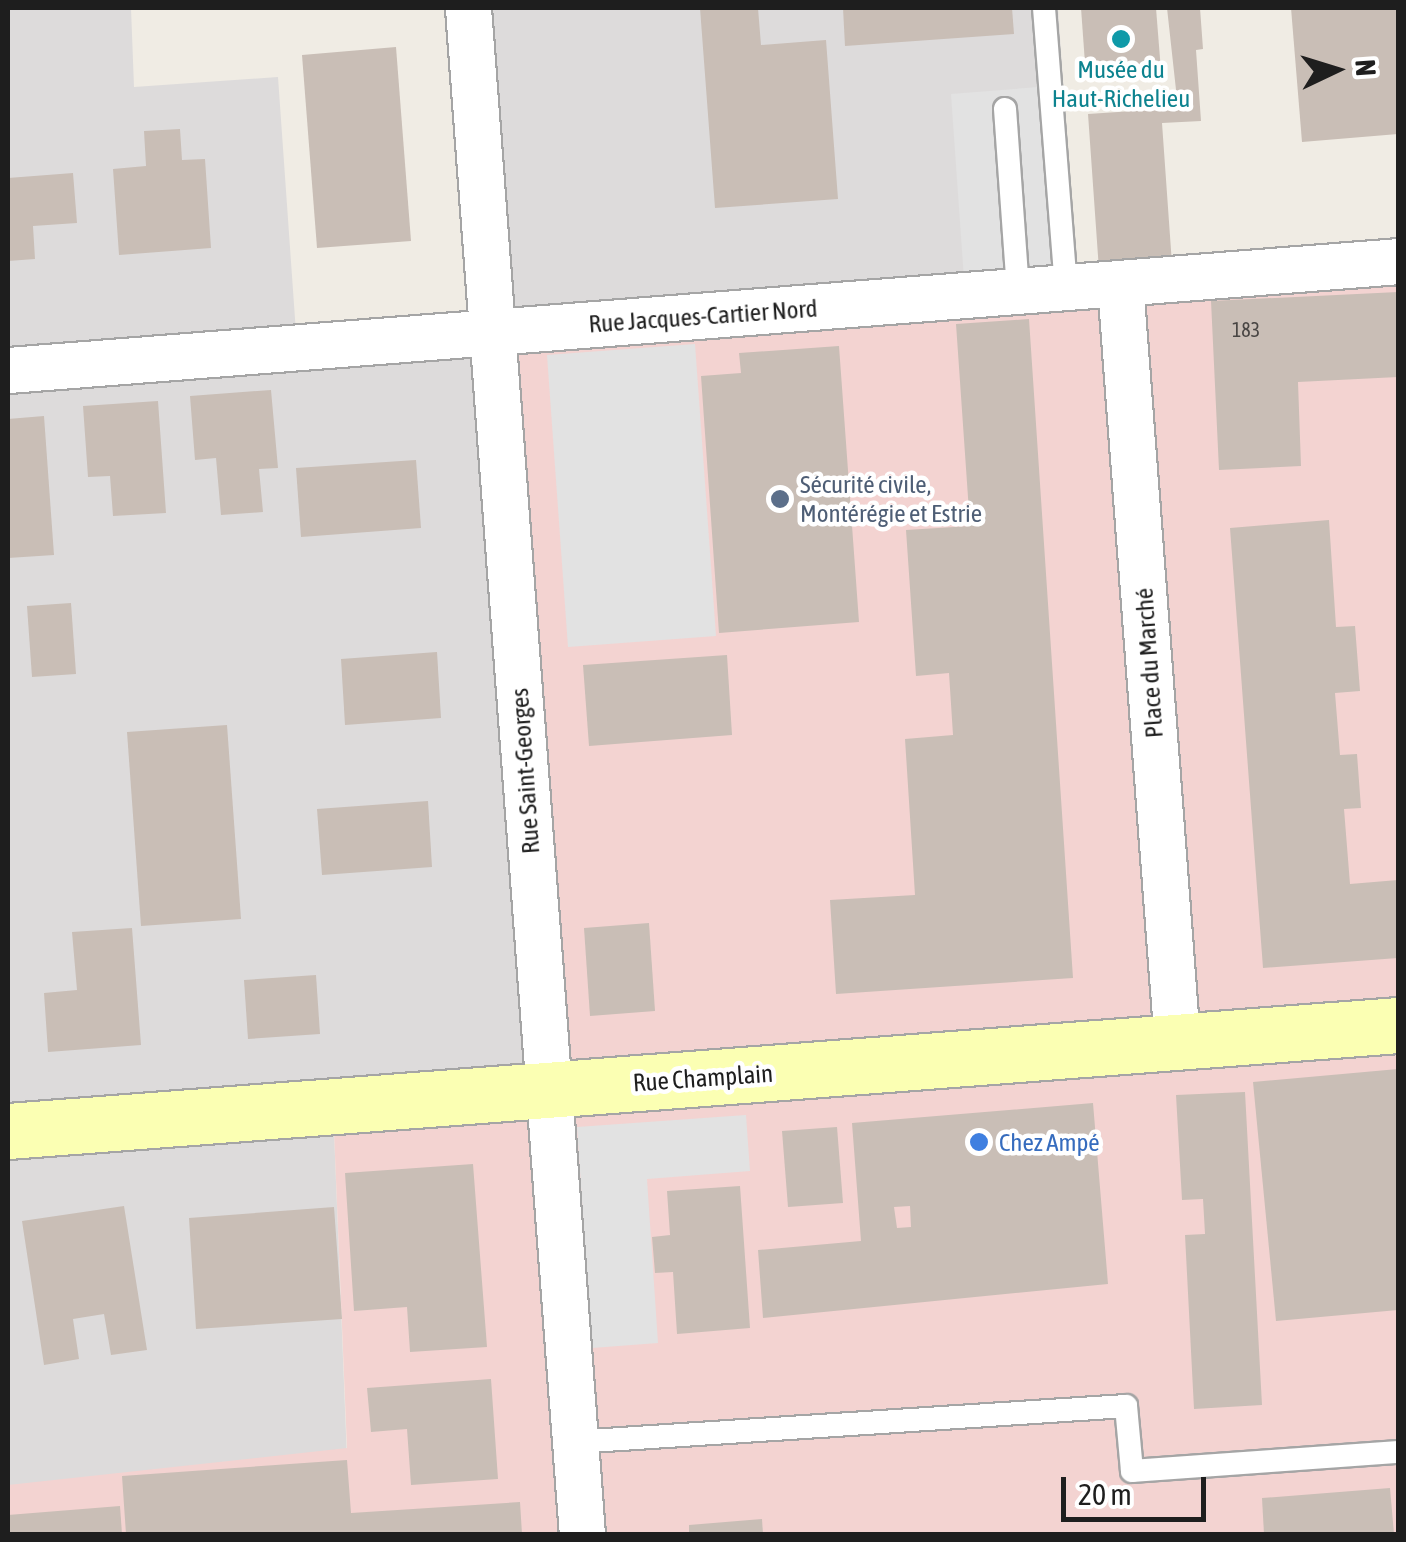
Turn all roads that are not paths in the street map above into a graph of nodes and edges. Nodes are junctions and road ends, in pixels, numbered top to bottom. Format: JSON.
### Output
{"nodes":[{"id":1,"x":468,"y":8,"type":"edge"},
{"id":2,"x":1044,"y":8,"type":"edge"},
{"id":3,"x":1006,"y":109,"type":"dead end"},
{"id":4,"x":1398,"y":262,"type":"edge"},
{"id":5,"x":1120,"y":284,"type":"junction"},
{"id":6,"x":1066,"y":288,"type":"junction"},
{"id":7,"x":1018,"y":292,"type":"junction"},
{"id":8,"x":492,"y":332,"type":"junction"},
{"id":9,"x":8,"y":370,"type":"edge"},
{"id":10,"x":1398,"y":1025,"type":"edge"},
{"id":11,"x":1177,"y":1042,"type":"junction"},
{"id":12,"x":549,"y":1090,"type":"junction"},
{"id":13,"x":8,"y":1131,"type":"edge"},
{"id":14,"x":575,"y":1442,"type":"junction"},
{"id":15,"x":1398,"y":1452,"type":"edge"},
{"id":16,"x":582,"y":1534,"type":"edge"}],
"edges":[{"from":1,"to":8,"type":"street","name":"Rue Saint-Georges"},
{"from":2,"to":6,"type":"lane"},
{"from":3,"to":7,"type":"lane"},
{"from":4,"to":5,"type":"street","name":"Rue Jacques-Cartier Nord"},
{"from":5,"to":6,"type":"street","name":"Rue Jacques-Cartier Nord"},
{"from":5,"to":11,"type":"street","name":"Place du Marché"},
{"from":6,"to":7,"type":"street","name":"Rue Jacques-Cartier Nord"},
{"from":7,"to":8,"type":"street","name":"Rue Jacques-Cartier Nord"},
{"from":8,"to":9,"type":"street","name":"Rue Jacques-Cartier Nord"},
{"from":8,"to":12,"type":"street","name":"Rue Saint-Georges"},
{"from":10,"to":11,"type":"street","name":"Rue Champlain"},
{"from":11,"to":12,"type":"street","name":"Rue Champlain"},
{"from":12,"to":13,"type":"street","name":"Rue Champlain"},
{"from":12,"to":14,"type":"street","name":"Rue Saint-Georges"},
{"from":14,"to":15,"type":"lane"},
{"from":14,"to":16,"type":"street","name":"Rue Saint-Georges"}]}
